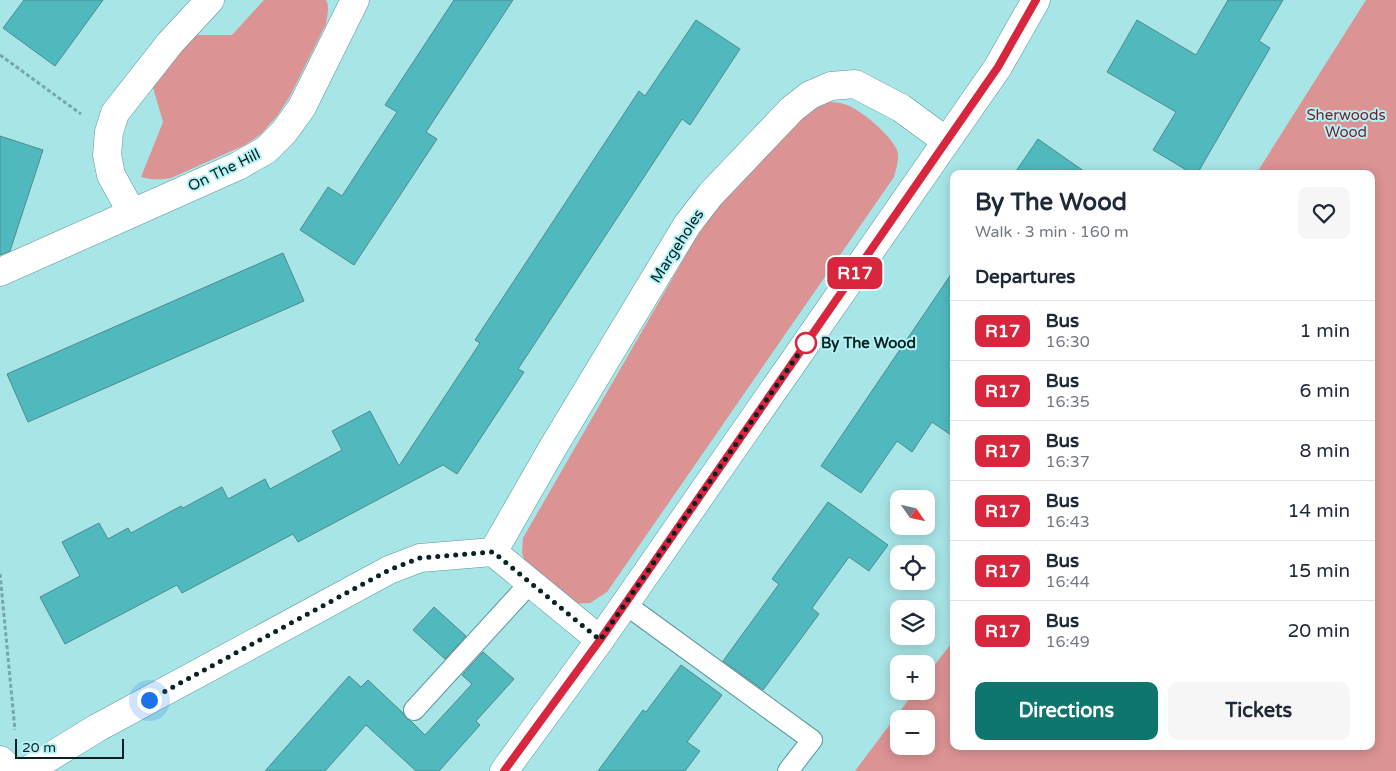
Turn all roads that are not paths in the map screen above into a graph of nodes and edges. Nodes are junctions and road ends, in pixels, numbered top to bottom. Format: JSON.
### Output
{"nodes":[{"id":1,"x":210,"y":0,"type":"edge"},
{"id":2,"x":355,"y":0,"type":"edge"},
{"id":3,"x":1036,"y":0,"type":"edge"},
{"id":4,"x":946,"y":141,"type":"junction"},
{"id":5,"x":132,"y":213,"type":"junction"},
{"id":6,"x":0,"y":272,"type":"edge"},
{"id":7,"x":493,"y":552,"type":"junction"},
{"id":8,"x":530,"y":583,"type":"junction"},
{"id":9,"x":625,"y":604,"type":"junction"},
{"id":10,"x":600,"y":640,"type":"junction"},
{"id":11,"x":414,"y":710,"type":"dead end"},
{"id":12,"x":0,"y":760,"type":"edge"},
{"id":13,"x":13,"y":771,"type":"edge"},
{"id":14,"x":27,"y":771,"type":"edge"},
{"id":15,"x":504,"y":771,"type":"edge"},
{"id":16,"x":788,"y":771,"type":"edge"}],
"edges":[{"from":1,"to":5,"type":"street"},
{"from":2,"to":5,"type":"street","name":"On The Hill"},
{"from":3,"to":4,"type":"street"},
{"from":4,"to":7,"type":"street","name":"Margeholes"},
{"from":4,"to":9,"type":"street"},
{"from":5,"to":6,"type":"street","name":"On The Hill"},
{"from":7,"to":8,"type":"street"},
{"from":7,"to":14,"type":"street"},
{"from":8,"to":10,"type":"street"},
{"from":8,"to":11,"type":"lane"},
{"from":9,"to":10,"type":"street"},
{"from":9,"to":16,"type":"lane"},
{"from":10,"to":15,"type":"street"},
{"from":12,"to":13,"type":"street"}]}
